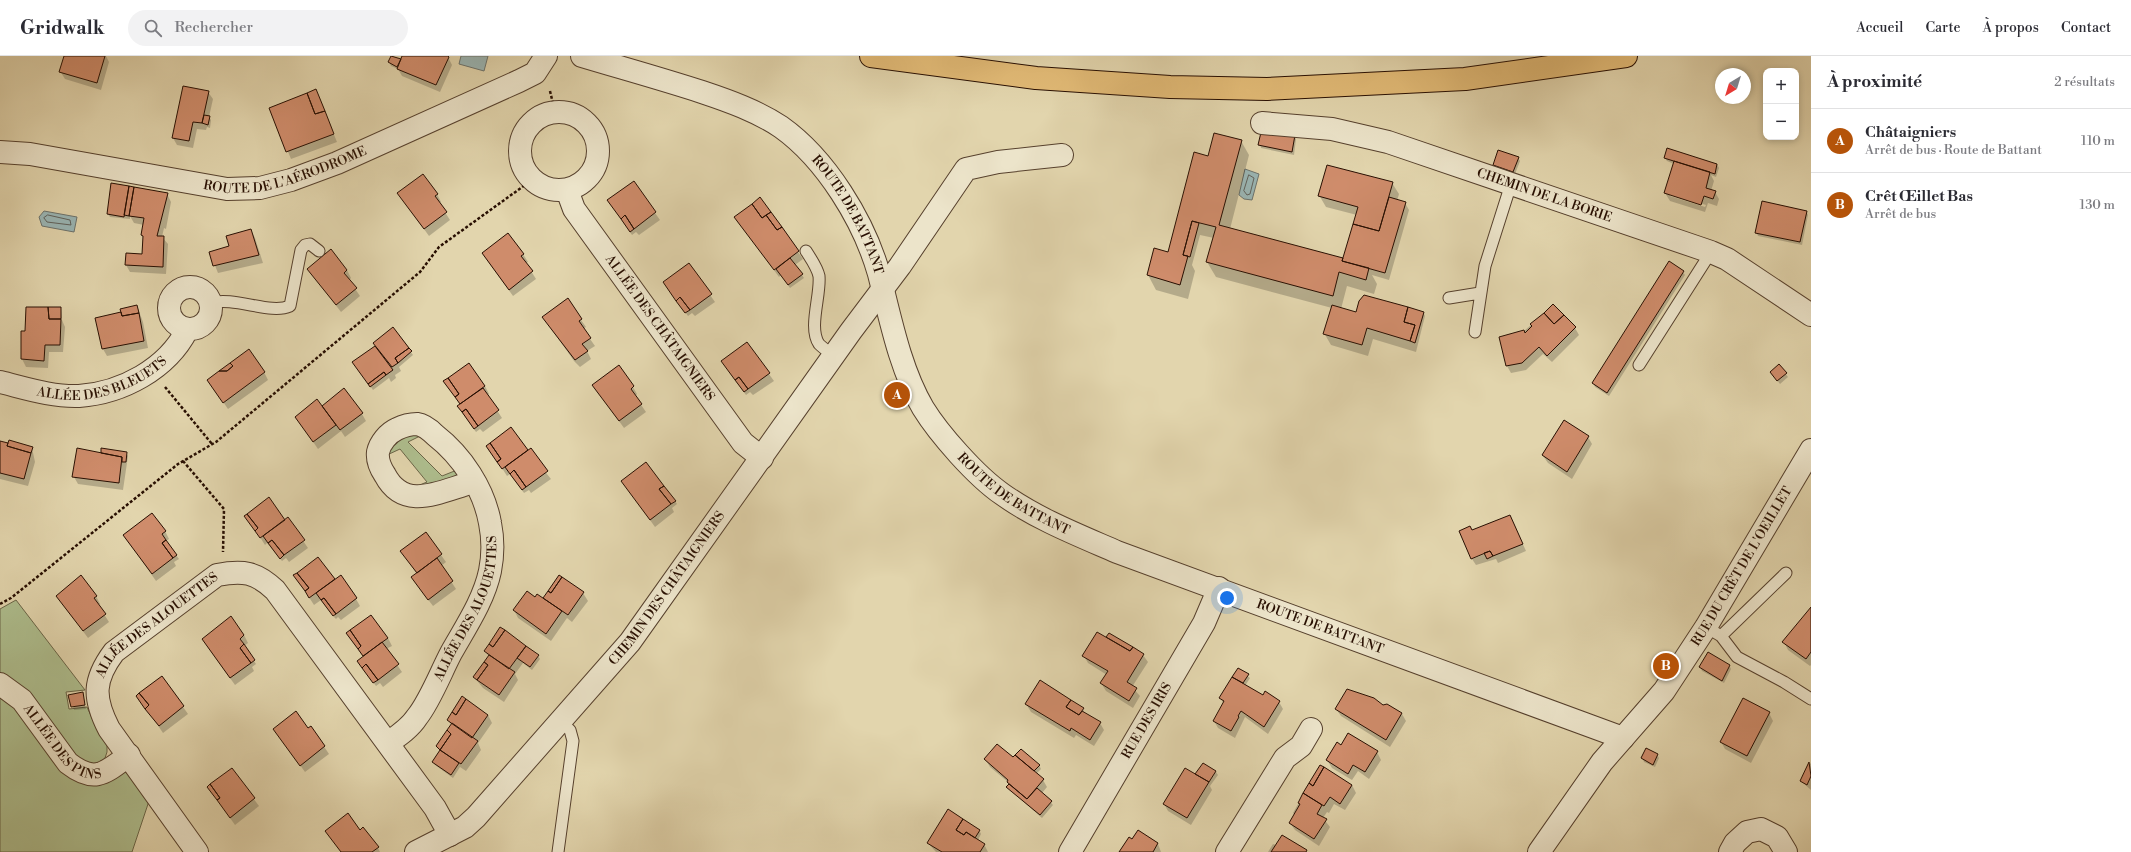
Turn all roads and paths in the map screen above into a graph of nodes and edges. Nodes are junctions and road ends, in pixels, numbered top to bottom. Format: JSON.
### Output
{"nodes":[{"id":1,"x":546,"y":56,"type":"edge"},
{"id":2,"x":582,"y":56,"type":"edge"},
{"id":3,"x":871,"y":56,"type":"edge"},
{"id":4,"x":1626,"y":56,"type":"edge"},
{"id":5,"x":1262,"y":123,"type":"dead end"},
{"id":6,"x":0,"y":152,"type":"edge"},
{"id":7,"x":1062,"y":155,"type":"dead end"},
{"id":8,"x":532,"y":180,"type":"junction"},
{"id":9,"x":1511,"y":184,"type":"junction"},
{"id":10,"x":567,"y":190,"type":"junction"},
{"id":11,"x":319,"y":251,"type":"dead end"},
{"id":12,"x":806,"y":251,"type":"dead end"},
{"id":13,"x":1711,"y":252,"type":"junction"},
{"id":14,"x":882,"y":289,"type":"junction"},
{"id":15,"x":1480,"y":293,"type":"junction"},
{"id":16,"x":1449,"y":298,"type":"dead end"},
{"id":17,"x":210,"y":303,"type":"junction"},
{"id":18,"x":1811,"y":315,"type":"edge"},
{"id":19,"x":187,"y":330,"type":"junction"},
{"id":20,"x":1475,"y":332,"type":"dead end"},
{"id":21,"x":833,"y":356,"type":"junction"},
{"id":22,"x":1639,"y":365,"type":"dead end"},
{"id":23,"x":0,"y":382,"type":"edge"},
{"id":24,"x":162,"y":384,"type":"dead end"},
{"id":25,"x":212,"y":444,"type":"junction"},
{"id":26,"x":1811,"y":450,"type":"edge"},
{"id":27,"x":762,"y":458,"type":"junction"},
{"id":28,"x":183,"y":461,"type":"junction"},
{"id":29,"x":474,"y":482,"type":"dead end"},
{"id":30,"x":1786,"y":573,"type":"dead end"},
{"id":31,"x":224,"y":574,"type":"junction"},
{"id":32,"x":1219,"y":588,"type":"junction"},
{"id":33,"x":0,"y":604,"type":"edge"},
{"id":34,"x":1714,"y":632,"type":"junction"},
{"id":35,"x":0,"y":684,"type":"edge"},
{"id":36,"x":1811,"y":699,"type":"edge"},
{"id":37,"x":560,"y":722,"type":"junction"},
{"id":38,"x":1311,"y":730,"type":"dead end"},
{"id":39,"x":1623,"y":738,"type":"junction"},
{"id":40,"x":388,"y":743,"type":"junction"},
{"id":41,"x":129,"y":755,"type":"junction"},
{"id":42,"x":450,"y":835,"type":"junction"},
{"id":43,"x":197,"y":852,"type":"edge"},
{"id":44,"x":416,"y":852,"type":"edge"},
{"id":45,"x":558,"y":852,"type":"edge"},
{"id":46,"x":1070,"y":852,"type":"edge"},
{"id":47,"x":1227,"y":852,"type":"edge"},
{"id":48,"x":1539,"y":852,"type":"edge"},
{"id":49,"x":1730,"y":852,"type":"edge"},
{"id":50,"x":1786,"y":852,"type":"edge"}],
"edges":[{"from":1,"to":6,"type":"street","name":"ROUTE DE L'AÉRODROME"},
{"from":2,"to":14,"type":"street","name":"ROUTE DE BATTANT"},
{"from":3,"to":4,"type":"highway"},
{"from":5,"to":9,"type":"street","name":"CHEMIN DE LA BORIE"},
{"from":7,"to":14,"type":"street","name":"CHEMIN DES CHÂTAIGNIERS"},
{"from":8,"to":10,"type":"street"},
{"from":8,"to":10,"type":"street"},
{"from":8,"to":25,"type":"path"},
{"from":9,"to":13,"type":"street","name":"CHEMIN DE LA BORIE"},
{"from":9,"to":15,"type":"lane"},
{"from":10,"to":27,"type":"street","name":"ALLÉE DES CHÂTAIGNIERS"},
{"from":11,"to":17,"type":"lane"},
{"from":12,"to":21,"type":"lane"},
{"from":13,"to":18,"type":"street","name":"CHEMIN DE LA BORIE"},
{"from":13,"to":22,"type":"lane"},
{"from":14,"to":21,"type":"street","name":"CHEMIN DES CHÂTAIGNIERS"},
{"from":14,"to":32,"type":"street","name":"ROUTE DE BATTANT"},
{"from":15,"to":16,"type":"lane"},
{"from":15,"to":20,"type":"lane"},
{"from":17,"to":19,"type":"street"},
{"from":17,"to":19,"type":"street"},
{"from":19,"to":23,"type":"street","name":"ALLÉE DES BLEUETS"},
{"from":21,"to":27,"type":"street","name":"CHEMIN DES CHÂTAIGNIERS"},
{"from":24,"to":25,"type":"path"},
{"from":25,"to":28,"type":"path"},
{"from":26,"to":34,"type":"street","name":"RUE DU CRÊT DE L'OEILLET"},
{"from":27,"to":37,"type":"street","name":"CHEMIN DES CHÂTAIGNIERS"},
{"from":28,"to":31,"type":"path"},
{"from":28,"to":33,"type":"path"},
{"from":29,"to":40,"type":"street","name":"ALLÉE DES ALOUETTES"},
{"from":30,"to":34,"type":"lane"},
{"from":31,"to":40,"type":"street","name":"ALLÉE DES ALOUETTES"},
{"from":31,"to":41,"type":"street","name":"ALLÉE DES ALOUETTES"},
{"from":32,"to":39,"type":"street","name":"ROUTE DE BATTANT"},
{"from":32,"to":46,"type":"street","name":"RUE DES IRIS"},
{"from":34,"to":36,"type":"lane"},
{"from":34,"to":39,"type":"street","name":"RUE DU CRÊT DE L'OEILLET"},
{"from":35,"to":41,"type":"street","name":"ALLÉE DES PINS"},
{"from":37,"to":42,"type":"street","name":"CHEMIN DES CHÂTAIGNIERS"},
{"from":37,"to":45,"type":"lane"},
{"from":38,"to":47,"type":"street"},
{"from":39,"to":48,"type":"street","name":"RUE DU CRÊT DE L'OEILLET"},
{"from":40,"to":42,"type":"street","name":"ALLÉE DES ALOUETTES"},
{"from":41,"to":43,"type":"street","name":"ALLÉE DES ALOUETTES"},
{"from":42,"to":44,"type":"street","name":"CHEMIN DES CHÂTAIGNIERS"},
{"from":49,"to":50,"type":"street"}]}
